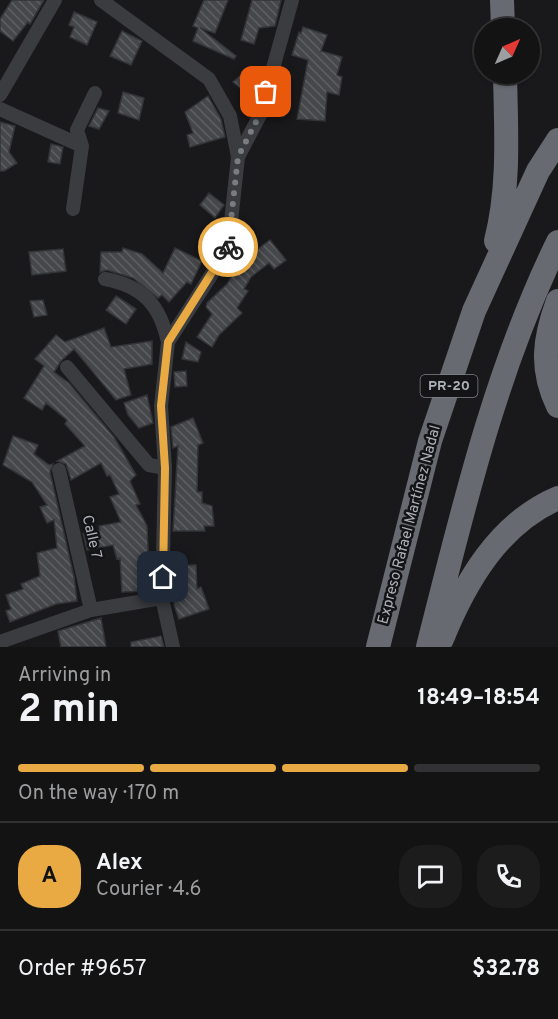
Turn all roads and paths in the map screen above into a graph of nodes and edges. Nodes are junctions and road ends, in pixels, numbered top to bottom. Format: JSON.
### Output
{"nodes":[{"id":1,"x":56,"y":0,"type":"edge"},
{"id":2,"x":100,"y":0,"type":"edge"},
{"id":3,"x":292,"y":0,"type":"edge"},
{"id":4,"x":502,"y":0,"type":"edge"},
{"id":5,"x":503,"y":18,"type":"edge"},
{"id":6,"x":504,"y":84,"type":"edge"},
{"id":7,"x":95,"y":93,"type":"dead end"},
{"id":8,"x":0,"y":95,"type":"edge"},
{"id":9,"x":0,"y":109,"type":"edge"},
{"id":10,"x":558,"y":140,"type":"edge"},
{"id":11,"x":82,"y":146,"type":"junction"},
{"id":12,"x":238,"y":157,"type":"junction"},
{"id":13,"x":73,"y":209,"type":"dead end"},
{"id":14,"x":558,"y":242,"type":"edge"},
{"id":15,"x":105,"y":279,"type":"dead end"},
{"id":16,"x":485,"y":288,"type":"junction"},
{"id":17,"x":558,"y":301,"type":"edge"},
{"id":18,"x":168,"y":342,"type":"junction"},
{"id":19,"x":67,"y":367,"type":"dead end"},
{"id":20,"x":558,"y":406,"type":"edge"},
{"id":21,"x":165,"y":468,"type":"junction"},
{"id":22,"x":59,"y":470,"type":"dead end"},
{"id":23,"x":558,"y":498,"type":"edge"},
{"id":24,"x":162,"y":598,"type":"junction"},
{"id":25,"x":91,"y":610,"type":"junction"},
{"id":26,"x":0,"y":642,"type":"edge"},
{"id":27,"x":173,"y":647,"type":"edge"},
{"id":28,"x":378,"y":647,"type":"edge"},
{"id":29,"x":428,"y":647,"type":"edge"},
{"id":30,"x":439,"y":647,"type":"edge"}],
"edges":[{"from":1,"to":8,"type":"street"},
{"from":2,"to":12,"type":"street"},
{"from":3,"to":12,"type":"street"},
{"from":4,"to":5,"type":"highway"},
{"from":6,"to":16,"type":"highway"},
{"from":7,"to":11,"type":"street"},
{"from":9,"to":11,"type":"street"},
{"from":10,"to":16,"type":"highway","name":"Expreso Rafael Martínez Nadal","number":"PR-20"},
{"from":11,"to":13,"type":"street"},
{"from":12,"to":18,"type":"street"},
{"from":14,"to":29,"type":"highway","number":"PR-20"},
{"from":15,"to":18,"type":"street"},
{"from":16,"to":28,"type":"highway","name":"Expreso Rafael Martínez Nadal","number":"PR-20"},
{"from":17,"to":20,"type":"highway"},
{"from":18,"to":21,"type":"street"},
{"from":19,"to":21,"type":"street"},
{"from":21,"to":24,"type":"street"},
{"from":22,"to":25,"type":"street","name":"Calle 7"},
{"from":23,"to":30,"type":"highway"},
{"from":24,"to":25,"type":"street"},
{"from":24,"to":27,"type":"street"},
{"from":25,"to":26,"type":"street"}]}
